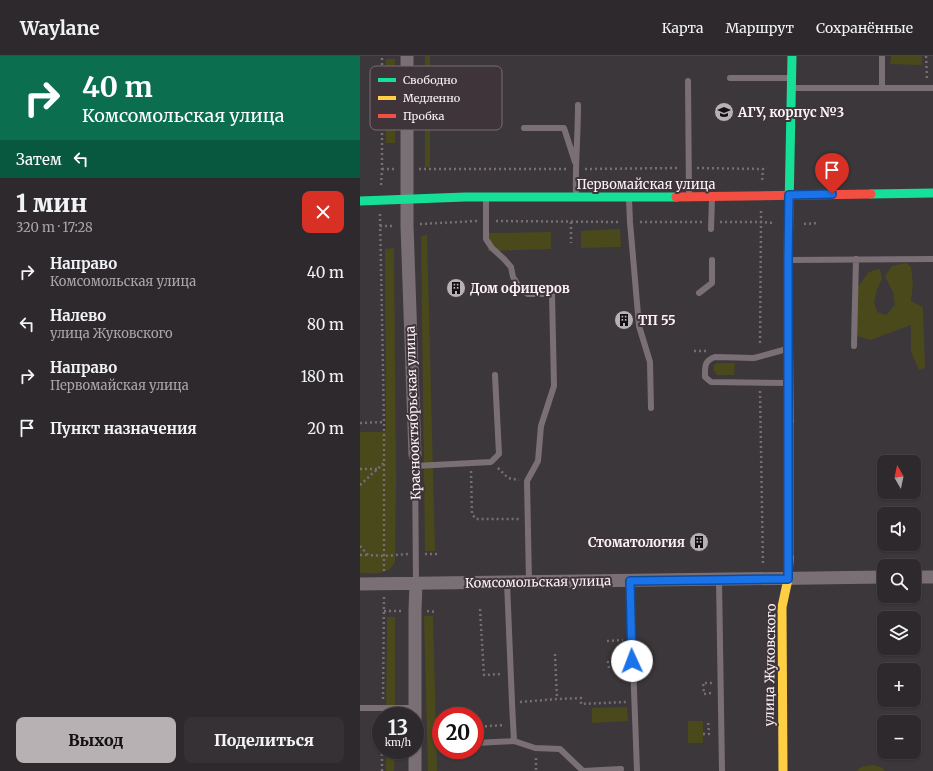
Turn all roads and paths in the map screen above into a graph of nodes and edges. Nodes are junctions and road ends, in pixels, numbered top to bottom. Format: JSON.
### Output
{"nodes":[{"id":1,"x":407,"y":56,"type":"edge"},
{"id":2,"x":792,"y":56,"type":"edge"},
{"id":3,"x":882,"y":56,"type":"edge"},
{"id":4,"x":926,"y":56,"type":"edge"},
{"id":5,"x":407,"y":66,"type":"edge"},
{"id":6,"x":730,"y":78,"type":"dead end"},
{"id":7,"x":792,"y":78,"type":"junction"},
{"id":8,"x":688,"y":81,"type":"dead end"},
{"id":9,"x":792,"y":88,"type":"junction"},
{"id":10,"x":882,"y":88,"type":"junction"},
{"id":11,"x":930,"y":88,"type":"edge"},
{"id":12,"x":578,"y":105,"type":"dead end"},
{"id":13,"x":524,"y":128,"type":"dead end"},
{"id":14,"x":382,"y":130,"type":"edge"},
{"id":15,"x":406,"y":130,"type":"edge"},
{"id":16,"x":576,"y":166,"type":"junction"},
{"id":17,"x":689,"y":168,"type":"junction"},
{"id":18,"x":763,"y":168,"type":"dead end"},
{"id":19,"x":432,"y":169,"type":"dead end"},
{"id":20,"x":933,"y":193,"type":"edge"},
{"id":21,"x":789,"y":195,"type":"junction"},
{"id":22,"x":576,"y":197,"type":"junction"},
{"id":23,"x":629,"y":197,"type":"junction"},
{"id":24,"x":689,"y":197,"type":"junction"},
{"id":25,"x":712,"y":197,"type":"junction"},
{"id":26,"x":407,"y":198,"type":"junction"},
{"id":27,"x":486,"y":198,"type":"junction"},
{"id":28,"x":380,"y":199,"type":"junction"},
{"id":29,"x":360,"y":200,"type":"edge"},
{"id":30,"x":486,"y":220,"type":"junction"},
{"id":31,"x":571,"y":222,"type":"junction"},
{"id":32,"x":630,"y":222,"type":"junction"},
{"id":33,"x":711,"y":222,"type":"junction"},
{"id":34,"x":431,"y":223,"type":"dead end"},
{"id":35,"x":711,"y":230,"type":"dead end"},
{"id":36,"x":571,"y":243,"type":"dead end"},
{"id":37,"x":856,"y":259,"type":"junction"},
{"id":38,"x":933,"y":259,"type":"edge"},
{"id":39,"x":712,"y":260,"type":"dead end"},
{"id":40,"x":788,"y":260,"type":"junction"},
{"id":41,"x":698,"y":293,"type":"dead end"},
{"id":42,"x":854,"y":346,"type":"dead end"},
{"id":43,"x":788,"y":348,"type":"junction"},
{"id":44,"x":760,"y":356,"type":"junction"},
{"id":45,"x":495,"y":375,"type":"dead end"},
{"id":46,"x":760,"y":382,"type":"junction"},
{"id":47,"x":788,"y":382,"type":"junction"},
{"id":48,"x":651,"y":408,"type":"dead end"},
{"id":49,"x":384,"y":422,"type":"junction"},
{"id":50,"x":360,"y":423,"type":"edge"},
{"id":51,"x":415,"y":461,"type":"junction"},
{"id":52,"x":491,"y":462,"type":"junction"},
{"id":53,"x":384,"y":463,"type":"junction"},
{"id":54,"x":471,"y":463,"type":"junction"},
{"id":55,"x":378,"y":468,"type":"junction"},
{"id":56,"x":360,"y":469,"type":"edge"},
{"id":57,"x":527,"y":482,"type":"junction"},
{"id":58,"x":360,"y":485,"type":"edge"},
{"id":59,"x":528,"y":518,"type":"junction"},
{"id":60,"x":360,"y":546,"type":"edge"},
{"id":61,"x":360,"y":555,"type":"edge"},
{"id":62,"x":368,"y":555,"type":"junction"},
{"id":63,"x":384,"y":556,"type":"junction"},
{"id":64,"x":763,"y":567,"type":"dead end"},
{"id":65,"x":877,"y":577,"type":"edge"},
{"id":66,"x":921,"y":577,"type":"edge"},
{"id":67,"x":933,"y":577,"type":"edge"},
{"id":68,"x":719,"y":579,"type":"junction"},
{"id":69,"x":788,"y":579,"type":"junction"},
{"id":70,"x":630,"y":581,"type":"junction"},
{"id":71,"x":507,"y":582,"type":"junction"},
{"id":72,"x":529,"y":582,"type":"junction"},
{"id":73,"x":416,"y":583,"type":"junction"},
{"id":74,"x":360,"y":584,"type":"edge"},
{"id":75,"x":384,"y":584,"type":"junction"},
{"id":76,"x":480,"y":609,"type":"dead end"},
{"id":77,"x":632,"y":640,"type":"junction"},
{"id":78,"x":607,"y":641,"type":"dead end"},
{"id":79,"x":555,"y":654,"type":"dead end"},
{"id":80,"x":632,"y":661,"type":"junction"},
{"id":81,"x":609,"y":668,"type":"dead end"},
{"id":82,"x":511,"y":673,"type":"junction"},
{"id":83,"x":557,"y":699,"type":"junction"},
{"id":84,"x":634,"y":701,"type":"junction"},
{"id":85,"x":512,"y":703,"type":"junction"},
{"id":86,"x":383,"y":707,"type":"edge"},
{"id":87,"x":415,"y":707,"type":"edge"},
{"id":88,"x":360,"y":708,"type":"edge"},
{"id":89,"x":372,"y":708,"type":"edge"},
{"id":90,"x":708,"y":721,"type":"dead end"},
{"id":91,"x":513,"y":725,"type":"junction"},
{"id":92,"x":484,"y":727,"type":"edge"},
{"id":93,"x":703,"y":734,"type":"dead end"},
{"id":94,"x":514,"y":741,"type":"junction"},
{"id":95,"x":484,"y":743,"type":"edge"},
{"id":96,"x":535,"y":748,"type":"junction"},
{"id":97,"x":382,"y":759,"type":"edge"},
{"id":98,"x":415,"y":759,"type":"edge"},
{"id":99,"x":621,"y":768,"type":"dead end"},
{"id":100,"x":382,"y":771,"type":"edge"},
{"id":101,"x":415,"y":771,"type":"edge"},
{"id":102,"x":536,"y":771,"type":"edge"},
{"id":103,"x":583,"y":771,"type":"edge"},
{"id":104,"x":637,"y":771,"type":"edge"},
{"id":105,"x":722,"y":771,"type":"edge"},
{"id":106,"x":783,"y":771,"type":"edge"}],
"edges":[{"from":1,"to":5,"type":"street","name":"Краснооктябрьская улица"},
{"from":2,"to":7,"type":"street","name":"улица Жуковского"},
{"from":3,"to":10,"type":"lane"},
{"from":4,"to":11,"type":"path"},
{"from":6,"to":7,"type":"lane"},
{"from":7,"to":9,"type":"street","name":"улица Жуковского"},
{"from":8,"to":17,"type":"lane"},
{"from":9,"to":10,"type":"lane"},
{"from":9,"to":21,"type":"street","name":"улица Жуковского"},
{"from":10,"to":11,"type":"lane"},
{"from":12,"to":16,"type":"lane"},
{"from":13,"to":16,"type":"lane"},
{"from":14,"to":28,"type":"path"},
{"from":15,"to":26,"type":"street","name":"Краснооктябрьская улица"},
{"from":16,"to":17,"type":"path"},
{"from":16,"to":19,"type":"path"},
{"from":16,"to":22,"type":"lane"},
{"from":17,"to":18,"type":"path"},
{"from":17,"to":24,"type":"lane"},
{"from":20,"to":21,"type":"street","name":"Первомайская улица"},
{"from":21,"to":25,"type":"street","name":"Первомайская улица"},
{"from":21,"to":40,"type":"street","name":"улица Жуковского"},
{"from":22,"to":23,"type":"street","name":"Первомайская улица"},
{"from":22,"to":27,"type":"street","name":"Первомайская улица"},
{"from":23,"to":24,"type":"street","name":"Первомайская улица"},
{"from":23,"to":32,"type":"lane"},
{"from":24,"to":25,"type":"street","name":"Первомайская улица"},
{"from":25,"to":33,"type":"lane"},
{"from":26,"to":27,"type":"street","name":"Первомайская улица"},
{"from":26,"to":28,"type":"street","name":"Первомайская улица"},
{"from":26,"to":51,"type":"street","name":"Краснооктябрьская улица"},
{"from":27,"to":30,"type":"lane"},
{"from":28,"to":29,"type":"street","name":"Первомайская улица"},
{"from":28,"to":49,"type":"path"},
{"from":30,"to":31,"type":"path"},
{"from":30,"to":34,"type":"path"},
{"from":30,"to":57,"type":"lane"},
{"from":31,"to":32,"type":"path"},
{"from":31,"to":36,"type":"path"},
{"from":32,"to":33,"type":"path"},
{"from":32,"to":48,"type":"lane"},
{"from":33,"to":35,"type":"lane"},
{"from":33,"to":44,"type":"path"},
{"from":37,"to":38,"type":"lane"},
{"from":37,"to":40,"type":"lane"},
{"from":37,"to":42,"type":"lane"},
{"from":39,"to":41,"type":"lane"},
{"from":40,"to":43,"type":"street","name":"улица Жуковского"},
{"from":43,"to":44,"type":"lane"},
{"from":43,"to":47,"type":"street","name":"улица Жуковского"},
{"from":44,"to":46,"type":"lane"},
{"from":45,"to":52,"type":"lane"},
{"from":46,"to":47,"type":"lane"},
{"from":46,"to":64,"type":"path"},
{"from":47,"to":69,"type":"street","name":"улица Жуковского"},
{"from":49,"to":50,"type":"path"},
{"from":49,"to":53,"type":"path"},
{"from":51,"to":54,"type":"lane"},
{"from":51,"to":73,"type":"lane","name":"Краснооктябрьская улица"},
{"from":52,"to":54,"type":"lane"},
{"from":52,"to":57,"type":"path"},
{"from":53,"to":55,"type":"path"},
{"from":53,"to":63,"type":"path"},
{"from":54,"to":59,"type":"path"},
{"from":55,"to":56,"type":"path"},
{"from":55,"to":58,"type":"path"},
{"from":57,"to":59,"type":"lane"},
{"from":59,"to":72,"type":"lane"},
{"from":60,"to":62,"type":"path"},
{"from":61,"to":62,"type":"path"},
{"from":62,"to":63,"type":"path"},
{"from":63,"to":75,"type":"path"},
{"from":65,"to":69,"type":"street","name":"Комсомольская улица"},
{"from":66,"to":67,"type":"street"},
{"from":68,"to":69,"type":"street","name":"Комсомольская улица"},
{"from":68,"to":70,"type":"street","name":"Комсомольская улица"},
{"from":68,"to":105,"type":"lane"},
{"from":69,"to":106,"type":"street","name":"улица Жуковского"},
{"from":70,"to":72,"type":"street","name":"Комсомольская улица"},
{"from":70,"to":77,"type":"lane"},
{"from":71,"to":72,"type":"street","name":"Комсомольская улица"},
{"from":71,"to":73,"type":"street","name":"Комсомольская улица"},
{"from":71,"to":82,"type":"lane"},
{"from":73,"to":75,"type":"street","name":"Комсомольская улица"},
{"from":73,"to":87,"type":"street","name":"Краснооктябрьская улица"},
{"from":74,"to":75,"type":"street","name":"Комсомольская улица"},
{"from":75,"to":86,"type":"path"},
{"from":76,"to":82,"type":"path"},
{"from":77,"to":78,"type":"path"},
{"from":77,"to":80,"type":"lane"},
{"from":79,"to":83,"type":"path"},
{"from":80,"to":81,"type":"path"},
{"from":80,"to":84,"type":"lane"},
{"from":82,"to":85,"type":"lane"},
{"from":83,"to":84,"type":"path"},
{"from":83,"to":85,"type":"path"},
{"from":84,"to":104,"type":"lane"},
{"from":85,"to":91,"type":"lane"},
{"from":88,"to":89,"type":"lane"},
{"from":90,"to":93,"type":"path"},
{"from":91,"to":92,"type":"path"},
{"from":91,"to":94,"type":"lane"},
{"from":94,"to":95,"type":"lane"},
{"from":94,"to":96,"type":"lane"},
{"from":96,"to":102,"type":"path"},
{"from":96,"to":103,"type":"lane"},
{"from":97,"to":100,"type":"path"},
{"from":98,"to":101,"type":"street","name":"Краснооктябрьская улица"},
{"from":99,"to":103,"type":"lane"}]}
